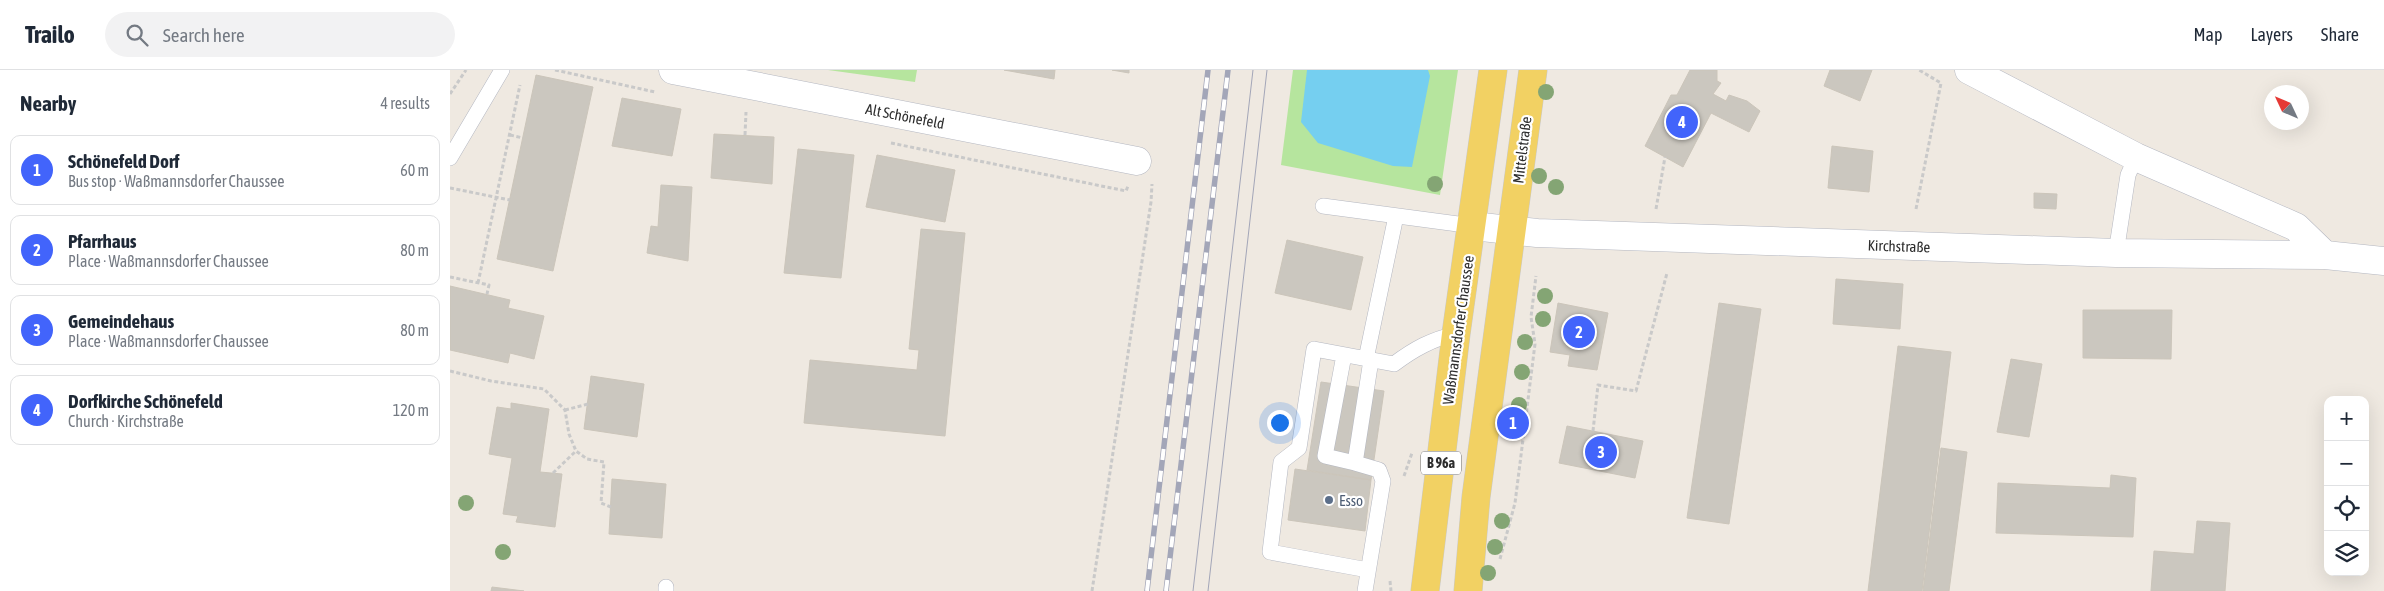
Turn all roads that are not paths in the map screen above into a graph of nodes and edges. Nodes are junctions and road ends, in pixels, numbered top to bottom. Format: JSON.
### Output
{"nodes":[{"id":1,"x":502,"y":70,"type":"edge"},
{"id":2,"x":673,"y":70,"type":"edge"},
{"id":3,"x":1493,"y":70,"type":"edge"},
{"id":4,"x":1533,"y":70,"type":"edge"},
{"id":5,"x":1969,"y":70,"type":"edge"},
{"id":6,"x":2136,"y":157,"type":"junction"},
{"id":7,"x":450,"y":158,"type":"edge"},
{"id":8,"x":1137,"y":161,"type":"road end"},
{"id":9,"x":1322,"y":206,"type":"dead end"},
{"id":10,"x":1396,"y":216,"type":"junction"},
{"id":11,"x":1473,"y":226,"type":"junction"},
{"id":12,"x":1525,"y":231,"type":"junction"},
{"id":13,"x":2116,"y":253,"type":"junction"},
{"id":14,"x":2325,"y":254,"type":"junction"},
{"id":15,"x":2384,"y":261,"type":"edge"},
{"id":16,"x":1456,"y":334,"type":"junction"},
{"id":17,"x":1344,"y":355,"type":"junction"},
{"id":18,"x":1369,"y":359,"type":"junction"},
{"id":19,"x":1355,"y":463,"type":"junction"},
{"id":20,"x":1368,"y":570,"type":"junction"},
{"id":21,"x":1365,"y":591,"type":"edge"},
{"id":22,"x":1424,"y":591,"type":"edge"},
{"id":23,"x":1468,"y":591,"type":"edge"}],
"edges":[{"from":1,"to":7,"type":"lane"},
{"from":2,"to":8,"type":"street","name":"Alt Schönefeld"},
{"from":3,"to":11,"type":"main road","name":"Waßmannsdorfer Chaussee","number":"B 96a"},
{"from":4,"to":12,"type":"main road","name":"Mittelstraße","number":"B 96a"},
{"from":5,"to":6,"type":"street"},
{"from":6,"to":13,"type":"lane"},
{"from":6,"to":14,"type":"street"},
{"from":9,"to":10,"type":"lane"},
{"from":10,"to":11,"type":"lane"},
{"from":10,"to":18,"type":"lane"},
{"from":11,"to":12,"type":"street","name":"Kirchstraße"},
{"from":11,"to":16,"type":"main road","name":"Waßmannsdorfer Chaussee","number":"B 96a"},
{"from":12,"to":13,"type":"street","name":"Kirchstraße"},
{"from":12,"to":23,"type":"main road","number":"B 96a"},
{"from":13,"to":14,"type":"street","name":"Kirchstraße"},
{"from":14,"to":15,"type":"street","name":"Kirchstraße"},
{"from":16,"to":18,"type":"lane"},
{"from":16,"to":22,"type":"main road","name":"Waßmannsdorfer Chaussee","number":"B 96a"},
{"from":17,"to":18,"type":"lane"},
{"from":17,"to":19,"type":"lane"},
{"from":17,"to":20,"type":"lane"},
{"from":18,"to":19,"type":"lane"},
{"from":19,"to":20,"type":"lane"},
{"from":20,"to":21,"type":"lane"}]}
